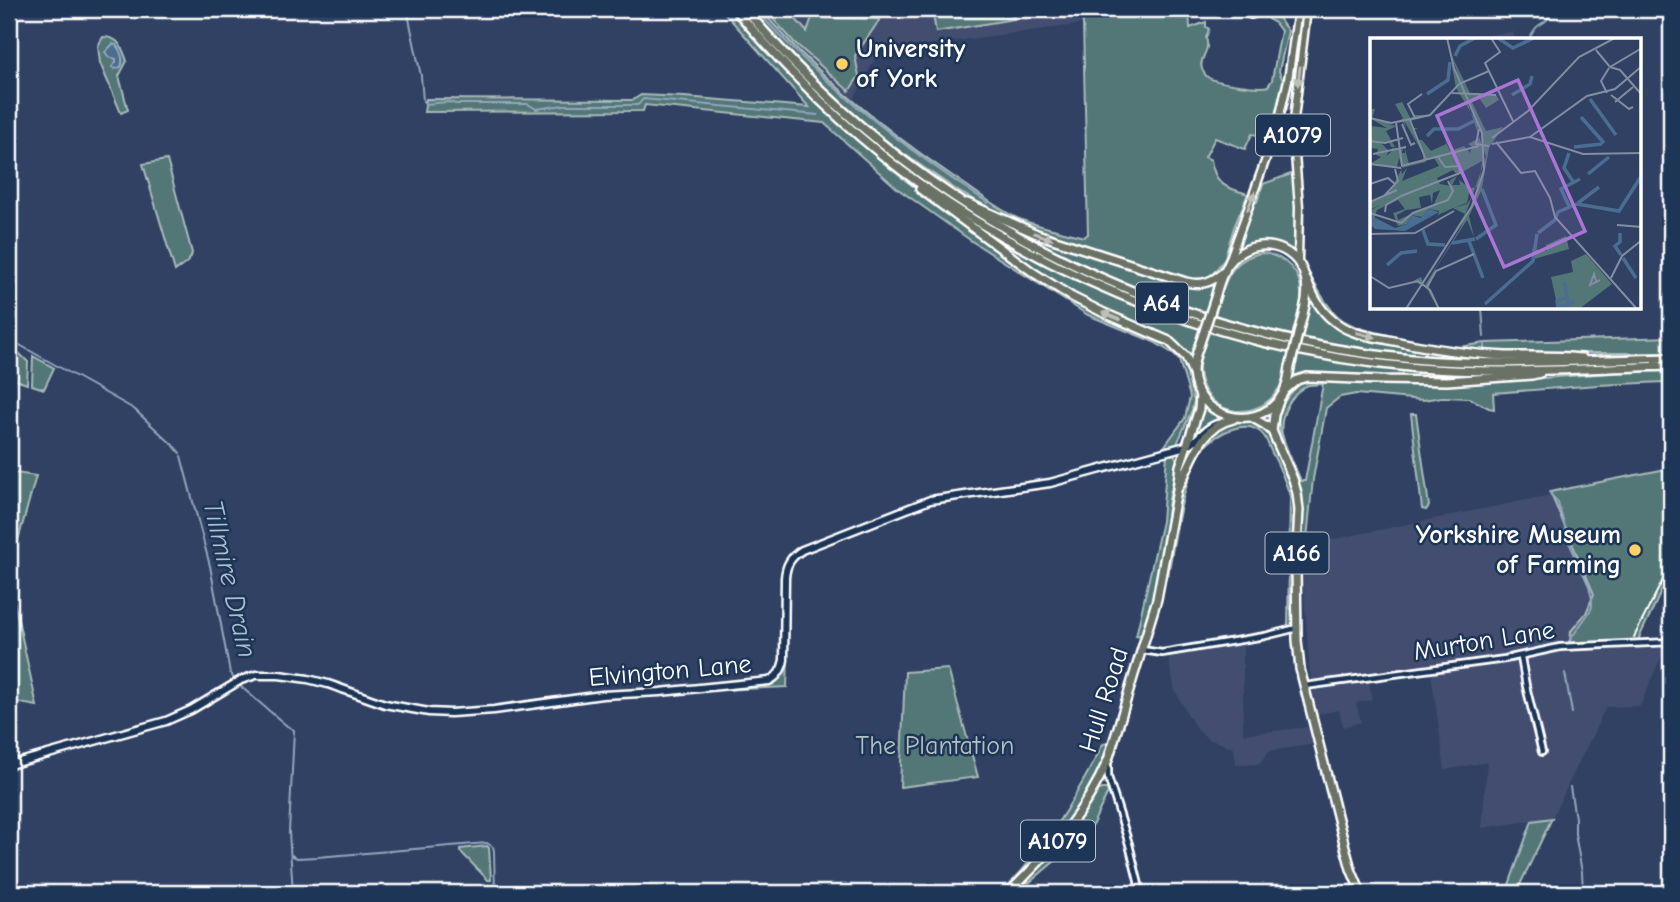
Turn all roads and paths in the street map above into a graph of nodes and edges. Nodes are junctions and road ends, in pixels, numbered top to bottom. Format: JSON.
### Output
{"nodes":[{"id":1,"x":735,"y":9,"type":"edge"},
{"id":2,"x":745,"y":9,"type":"edge"},
{"id":3,"x":1244,"y":9,"type":"edge"},
{"id":4,"x":1258,"y":9,"type":"edge"},
{"id":5,"x":1298,"y":9,"type":"edge"},
{"id":6,"x":1307,"y":9,"type":"edge"},
{"id":7,"x":906,"y":173,"type":"junction"},
{"id":8,"x":958,"y":200,"type":"junction"},
{"id":9,"x":1298,"y":262,"type":"junction"},
{"id":10,"x":1226,"y":268,"type":"junction"},
{"id":11,"x":1305,"y":276,"type":"junction"},
{"id":12,"x":1671,"y":358,"type":"edge"},
{"id":13,"x":1603,"y":361,"type":"junction"},
{"id":14,"x":1671,"y":366,"type":"edge"},
{"id":15,"x":1551,"y":370,"type":"junction"},
{"id":16,"x":1193,"y":373,"type":"junction"},
{"id":17,"x":1284,"y":390,"type":"junction"},
{"id":18,"x":1200,"y":396,"type":"junction"},
{"id":19,"x":1280,"y":398,"type":"junction"},
{"id":20,"x":1251,"y":417,"type":"junction"},
{"id":21,"x":1237,"y":418,"type":"junction"},
{"id":22,"x":1222,"y":422,"type":"junction"},
{"id":23,"x":1272,"y":431,"type":"junction"},
{"id":24,"x":1186,"y":446,"type":"junction"},
{"id":25,"x":1177,"y":490,"type":"junction"},
{"id":26,"x":1297,"y":628,"type":"junction"},
{"id":27,"x":1279,"y":633,"type":"junction"},
{"id":28,"x":1297,"y":640,"type":"junction"},
{"id":29,"x":1671,"y":642,"type":"edge"},
{"id":30,"x":1142,"y":650,"type":"junction"},
{"id":31,"x":1521,"y":657,"type":"junction"},
{"id":32,"x":1304,"y":687,"type":"junction"},
{"id":33,"x":1542,"y":752,"type":"dead end"},
{"id":34,"x":1108,"y":760,"type":"junction"},
{"id":35,"x":9,"y":765,"type":"edge"},
{"id":36,"x":1098,"y":782,"type":"junction"},
{"id":37,"x":1112,"y":792,"type":"junction"},
{"id":38,"x":1008,"y":893,"type":"edge"},
{"id":39,"x":1141,"y":893,"type":"edge"},
{"id":40,"x":1361,"y":893,"type":"edge"}],
"edges":[{"from":1,"to":7,"type":"highway","number":"A64"},
{"from":2,"to":8,"type":"highway","number":"A64"},
{"from":3,"to":4,"type":"street"},
{"from":10,"to":5,"type":"main road","number":"A1079","one_way":true},
{"from":6,"to":9,"type":"main road","number":"A1079","one_way":true},
{"from":7,"to":15,"type":"highway","number":"A64"},
{"from":16,"to":7,"type":"highway","one_way":true},
{"from":8,"to":10,"type":"highway","one_way":true},
{"from":8,"to":13,"type":"highway","number":"A64"},
{"from":9,"to":10,"type":"highway"},
{"from":9,"to":11,"type":"highway"},
{"from":10,"to":16,"type":"highway","bridge":true},
{"from":11,"to":13,"type":"highway","one_way":true},
{"from":11,"to":17,"type":"highway","bridge":true},
{"from":12,"to":13,"type":"highway","number":"A64"},
{"from":14,"to":15,"type":"highway","number":"A64"},
{"from":15,"to":17,"type":"highway"},
{"from":16,"to":18,"type":"highway"},
{"from":17,"to":19,"type":"highway"},
{"from":18,"to":21,"type":"highway"},
{"from":18,"to":24,"type":"highway","name":"Hull Road","number":"A1079"},
{"from":19,"to":20,"type":"highway"},
{"from":19,"to":23,"type":"highway"},
{"from":20,"to":21,"type":"highway"},
{"from":20,"to":23,"type":"highway"},
{"from":21,"to":22,"type":"highway"},
{"from":22,"to":24,"type":"main road","name":"Elvington Lane"},
{"from":22,"to":25,"type":"highway","name":"Hull Road","number":"A1079"},
{"from":23,"to":26,"type":"highway","number":"A166"},
{"from":24,"to":25,"type":"highway","name":"Hull Road","number":"A1079"},
{"from":24,"to":35,"type":"main road","name":"Elvington Lane"},
{"from":25,"to":30,"type":"highway","name":"Hull Road","number":"A1079"},
{"from":26,"to":27,"type":"street"},
{"from":26,"to":28,"type":"highway","number":"A166"},
{"from":27,"to":28,"type":"street"},
{"from":27,"to":30,"type":"street"},
{"from":28,"to":32,"type":"highway","number":"A166"},
{"from":29,"to":31,"type":"street","name":"Murton Lane"},
{"from":30,"to":34,"type":"highway","name":"Hull Road","number":"A1079"},
{"from":31,"to":32,"type":"street","name":"Murton Lane"},
{"from":31,"to":33,"type":"street"},
{"from":32,"to":40,"type":"highway","number":"A166"},
{"from":34,"to":36,"type":"highway","name":"Hull Road","number":"A1079"},
{"from":34,"to":37,"type":"street"},
{"from":36,"to":37,"type":"street"},
{"from":36,"to":38,"type":"highway","name":"Hull Road","number":"A1079"},
{"from":37,"to":39,"type":"street"}]}
